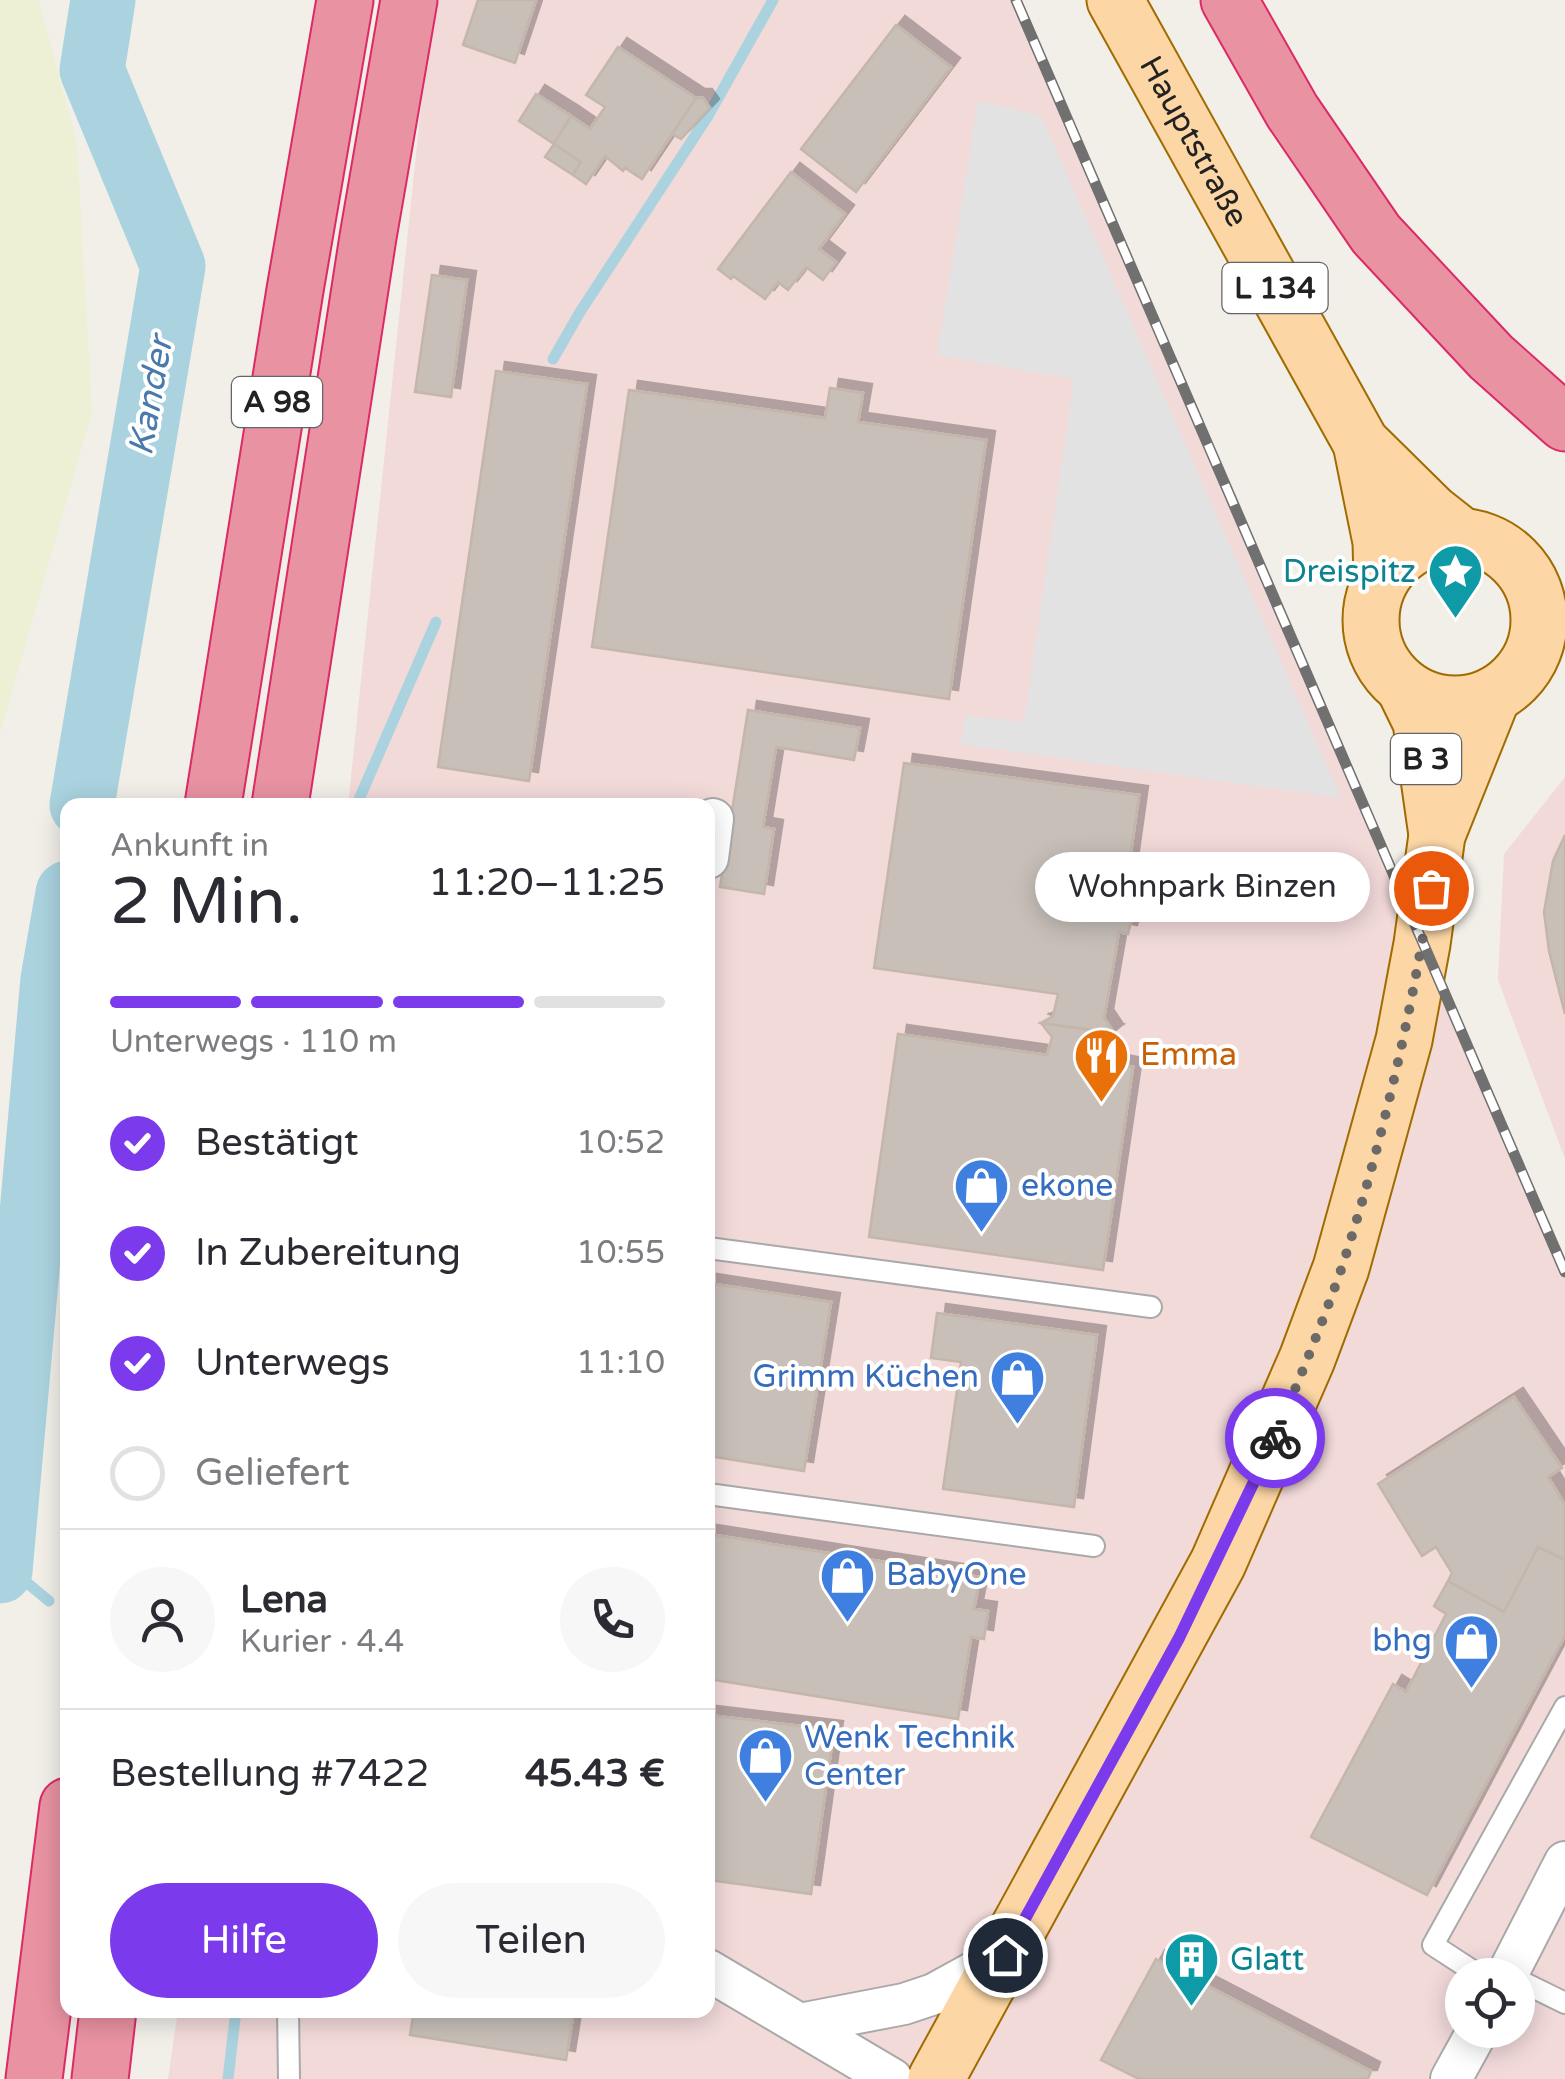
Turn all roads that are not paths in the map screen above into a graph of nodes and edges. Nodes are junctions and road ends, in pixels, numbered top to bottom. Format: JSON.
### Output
{"nodes":[{"id":1,"x":345,"y":0,"type":"edge"},
{"id":2,"x":409,"y":0,"type":"edge"},
{"id":3,"x":1115,"y":0,"type":"edge"},
{"id":4,"x":1229,"y":0,"type":"edge"},
{"id":5,"x":1565,"y":423,"type":"edge"},
{"id":6,"x":1361,"y":443,"type":"junction"},
{"id":7,"x":1460,"y":536,"type":"junction"},
{"id":8,"x":1382,"y":577,"type":"junction"},
{"id":9,"x":1548,"y":588,"type":"edge"},
{"id":10,"x":1548,"y":651,"type":"edge"},
{"id":11,"x":1404,"y":687,"type":"junction"},
{"id":12,"x":1493,"y":695,"type":"junction"},
{"id":13,"x":214,"y":798,"type":"edge"},
{"id":14,"x":281,"y":798,"type":"edge"},
{"id":15,"x":1437,"y":835,"type":"junction"},
{"id":16,"x":715,"y":1249,"type":"edge"},
{"id":17,"x":1151,"y":1307,"type":"dead end"},
{"id":18,"x":715,"y":1495,"type":"edge"},
{"id":19,"x":1094,"y":1546,"type":"dead end"},
{"id":20,"x":1565,"y":1707,"type":"edge"},
{"id":21,"x":1565,"y":1862,"type":"edge"},
{"id":22,"x":60,"y":1870,"type":"edge"},
{"id":23,"x":1005,"y":1955,"type":"junction"},
{"id":24,"x":1453,"y":1958,"type":"edge"},
{"id":25,"x":1516,"y":1958,"type":"edge"},
{"id":26,"x":715,"y":1974,"type":"edge"},
{"id":27,"x":1535,"y":1988,"type":"edge"},
{"id":28,"x":1565,"y":2003,"type":"edge"},
{"id":29,"x":107,"y":2018,"type":"edge"},
{"id":30,"x":288,"y":2018,"type":"edge"},
{"id":31,"x":800,"y":2024,"type":"junction"},
{"id":32,"x":1468,"y":2048,"type":"edge"},
{"id":33,"x":34,"y":2079,"type":"edge"},
{"id":34,"x":100,"y":2079,"type":"edge"},
{"id":35,"x":289,"y":2079,"type":"edge"},
{"id":36,"x":892,"y":2079,"type":"edge"},
{"id":37,"x":936,"y":2079,"type":"edge"},
{"id":38,"x":1452,"y":2079,"type":"edge"}],
"edges":[{"from":1,"to":13,"type":"highway","number":"A 98"},
{"from":2,"to":14,"type":"highway","number":"A 98"},
{"from":3,"to":6,"type":"main road","name":"Hauptstraße","number":"L 134"},
{"from":4,"to":5,"type":"highway"},
{"from":6,"to":7,"type":"main road","name":"Hauptstraße","number":"L 134"},
{"from":6,"to":8,"type":"main road","name":"Hauptstraße","number":"L 134"},
{"from":7,"to":8,"type":"main road"},
{"from":7,"to":9,"type":"main road","name":"Hauptstraße"},
{"from":8,"to":11,"type":"main road","name":"Hauptstraße","number":"B 3"},
{"from":9,"to":10,"type":"main road","name":"Hauptstraße"},
{"from":10,"to":12,"type":"main road","name":"Hauptstraße","number":"B 3"},
{"from":11,"to":12,"type":"main road"},
{"from":11,"to":15,"type":"main road","name":"Hauptstraße","number":"B 3"},
{"from":12,"to":15,"type":"main road","name":"Hauptstraße","number":"B 3"},
{"from":15,"to":23,"type":"main road","name":"Hauptstraße","number":"B 3"},
{"from":16,"to":17,"type":"lane"},
{"from":18,"to":19,"type":"lane"},
{"from":20,"to":24,"type":"lane"},
{"from":21,"to":25,"type":"street"},
{"from":22,"to":33,"type":"highway"},
{"from":23,"to":31,"type":"street"},
{"from":23,"to":37,"type":"main road","name":"Hauptstraße","number":"B 3"},
{"from":26,"to":31,"type":"street"},
{"from":27,"to":28,"type":"lane"},
{"from":29,"to":34,"type":"highway"},
{"from":30,"to":35,"type":"lane"},
{"from":31,"to":36,"type":"street"},
{"from":32,"to":38,"type":"street"}]}
